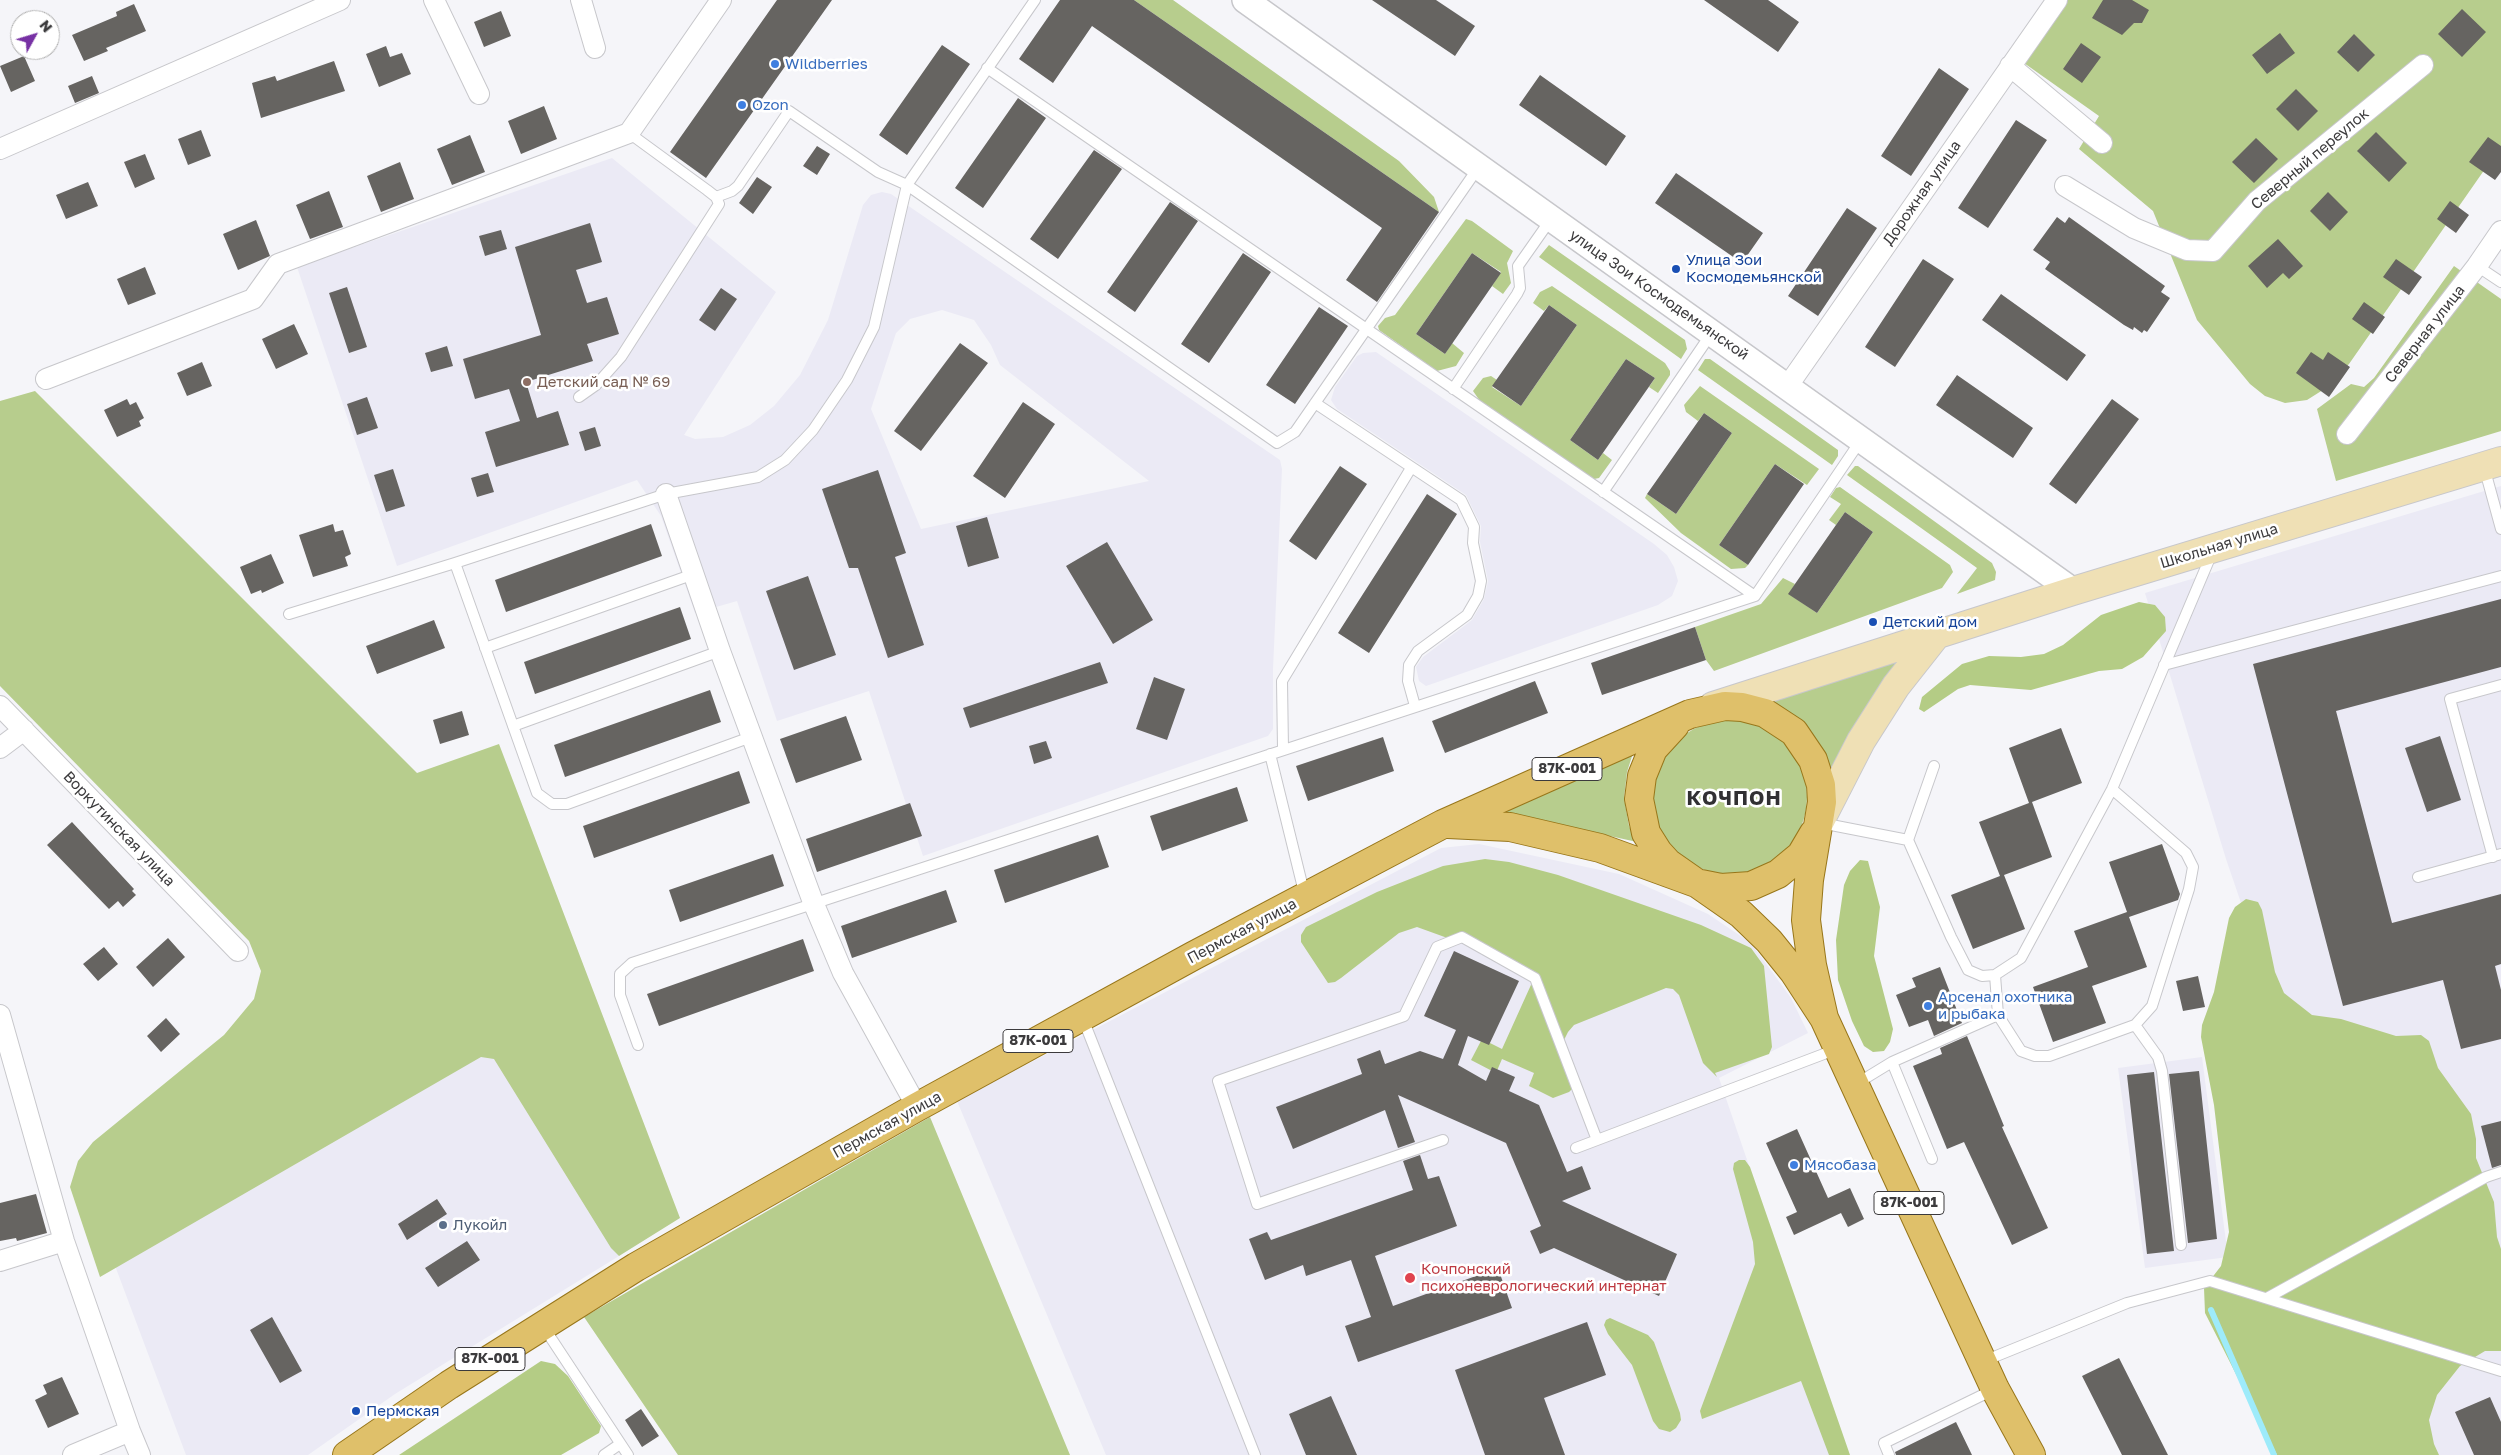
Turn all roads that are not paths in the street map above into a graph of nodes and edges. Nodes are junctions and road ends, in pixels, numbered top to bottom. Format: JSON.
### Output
{"nodes":[{"id":1,"x":340,"y":0,"type":"edge"},
{"id":2,"x":434,"y":0,"type":"edge"},
{"id":3,"x":581,"y":0,"type":"edge"},
{"id":4,"x":721,"y":0,"type":"edge"},
{"id":5,"x":1035,"y":0,"type":"edge"},
{"id":6,"x":1245,"y":0,"type":"edge"},
{"id":7,"x":2057,"y":0,"type":"edge"},
{"id":8,"x":595,"y":48,"type":"dead end"},
{"id":9,"x":2423,"y":65,"type":"dead end"},
{"id":10,"x":2010,"y":66,"type":"junction"},
{"id":11,"x":987,"y":68,"type":"junction"},
{"id":12,"x":479,"y":94,"type":"dead end"},
{"id":13,"x":629,"y":133,"type":"junction"},
{"id":14,"x":2102,"y":143,"type":"dead end"},
{"id":15,"x":0,"y":149,"type":"edge"},
{"id":16,"x":1479,"y":167,"type":"junction"},
{"id":17,"x":907,"y":185,"type":"junction"},
{"id":18,"x":2065,"y":186,"type":"dead end"},
{"id":19,"x":716,"y":196,"type":"junction"},
{"id":20,"x":1551,"y":219,"type":"junction"},
{"id":21,"x":2501,"y":231,"type":"edge"},
{"id":22,"x":2477,"y":266,"type":"junction"},
{"id":23,"x":2501,"y":282,"type":"edge"},
{"id":24,"x":1366,"y":329,"type":"junction"},
{"id":25,"x":1712,"y":333,"type":"junction"},
{"id":26,"x":46,"y":379,"type":"dead end"},
{"id":27,"x":1787,"y":387,"type":"junction"},
{"id":28,"x":1453,"y":389,"type":"junction"},
{"id":29,"x":579,"y":397,"type":"dead end"},
{"id":30,"x":1315,"y":403,"type":"junction"},
{"id":31,"x":2348,"y":434,"type":"dead end"},
{"id":32,"x":1862,"y":440,"type":"junction"},
{"id":33,"x":2492,"y":463,"type":"edge"},
{"id":34,"x":1411,"y":468,"type":"junction"},
{"id":35,"x":1603,"y":492,"type":"junction"},
{"id":36,"x":666,"y":494,"type":"junction"},
{"id":37,"x":2501,"y":529,"type":"edge"},
{"id":38,"x":2214,"y":548,"type":"junction"},
{"id":39,"x":456,"y":563,"type":"junction"},
{"id":40,"x":694,"y":574,"type":"junction"},
{"id":41,"x":2501,"y":576,"type":"edge"},
{"id":42,"x":2073,"y":590,"type":"junction"},
{"id":43,"x":1755,"y":596,"type":"junction"},
{"id":44,"x":289,"y":614,"type":"dead end"},
{"id":45,"x":1937,"y":634,"type":"junction"},
{"id":46,"x":485,"y":648,"type":"junction"},
{"id":47,"x":720,"y":651,"type":"junction"},
{"id":48,"x":2164,"y":665,"type":"junction"},
{"id":49,"x":2501,"y":685,"type":"edge"},
{"id":50,"x":0,"y":706,"type":"edge"},
{"id":51,"x":1416,"y":706,"type":"junction"},
{"id":52,"x":1690,"y":714,"type":"junction"},
{"id":53,"x":513,"y":726,"type":"junction"},
{"id":54,"x":24,"y":730,"type":"junction"},
{"id":55,"x":751,"y":737,"type":"junction"},
{"id":56,"x":0,"y":748,"type":"edge"},
{"id":57,"x":1283,"y":749,"type":"junction"},
{"id":58,"x":1270,"y":754,"type":"junction"},
{"id":59,"x":1934,"y":766,"type":"dead end"},
{"id":60,"x":2112,"y":789,"type":"junction"},
{"id":61,"x":1819,"y":823,"type":"junction"},
{"id":62,"x":1443,"y":824,"type":"junction"},
{"id":63,"x":1908,"y":840,"type":"junction"},
{"id":64,"x":2497,"y":856,"type":"edge"},
{"id":65,"x":2418,"y":877,"type":"dead end"},
{"id":66,"x":1696,"y":883,"type":"junction"},
{"id":67,"x":1305,"y":897,"type":"junction"},
{"id":68,"x":813,"y":902,"type":"junction"},
{"id":69,"x":238,"y":951,"type":"dead end"},
{"id":70,"x":1995,"y":975,"type":"junction"},
{"id":71,"x":0,"y":1015,"type":"edge"},
{"id":72,"x":1998,"y":1015,"type":"junction"},
{"id":73,"x":1082,"y":1017,"type":"junction"},
{"id":74,"x":1824,"y":1018,"type":"junction"},
{"id":75,"x":2135,"y":1025,"type":"junction"},
{"id":76,"x":638,"y":1045,"type":"dead end"},
{"id":77,"x":1838,"y":1049,"type":"junction"},
{"id":78,"x":4,"y":1052,"type":"edge"},
{"id":79,"x":1892,"y":1062,"type":"junction"},
{"id":80,"x":1854,"y":1085,"type":"junction"},
{"id":81,"x":917,"y":1107,"type":"junction"},
{"id":82,"x":1443,"y":1140,"type":"dead end"},
{"id":83,"x":1597,"y":1140,"type":"junction"},
{"id":84,"x":1576,"y":1148,"type":"dead end"},
{"id":85,"x":1932,"y":1159,"type":"dead end"},
{"id":86,"x":2501,"y":1172,"type":"edge"},
{"id":87,"x":64,"y":1241,"type":"junction"},
{"id":88,"x":2181,"y":1245,"type":"dead end"},
{"id":89,"x":0,"y":1262,"type":"edge"},
{"id":90,"x":2266,"y":1298,"type":"junction"},
{"id":91,"x":543,"y":1325,"type":"junction"},
{"id":92,"x":1983,"y":1362,"type":"junction"},
{"id":93,"x":2501,"y":1371,"type":"edge"},
{"id":94,"x":1995,"y":1389,"type":"junction"},
{"id":95,"x":130,"y":1431,"type":"junction"},
{"id":96,"x":620,"y":1444,"type":"junction"},
{"id":97,"x":73,"y":1455,"type":"edge"},
{"id":98,"x":140,"y":1455,"type":"edge"},
{"id":99,"x":347,"y":1455,"type":"edge"},
{"id":100,"x":604,"y":1455,"type":"edge"},
{"id":101,"x":628,"y":1455,"type":"edge"},
{"id":102,"x":1255,"y":1455,"type":"edge"},
{"id":103,"x":1889,"y":1455,"type":"edge"},
{"id":104,"x":2031,"y":1455,"type":"edge"}],
"edges":[{"from":1,"to":15,"type":"street"},
{"from":2,"to":12,"type":"street"},
{"from":3,"to":8,"type":"street"},
{"from":4,"to":13,"type":"street"},
{"from":5,"to":11,"type":"lane"},
{"from":6,"to":16,"type":"street","name":"улица Зои Космодемьянской"},
{"from":7,"to":10,"type":"street","name":"Дорожная улица"},
{"from":9,"to":18,"type":"street","name":"Северный переулок"},
{"from":10,"to":14,"type":"street"},
{"from":10,"to":27,"type":"street","name":"Дорожная улица"},
{"from":11,"to":17,"type":"lane"},
{"from":11,"to":24,"type":"lane"},
{"from":13,"to":19,"type":"lane"},
{"from":13,"to":26,"type":"street"},
{"from":16,"to":20,"type":"street","name":"улица Зои Космодемьянской"},
{"from":16,"to":24,"type":"lane"},
{"from":17,"to":19,"type":"lane"},
{"from":17,"to":30,"type":"lane"},
{"from":17,"to":36,"type":"lane"},
{"from":19,"to":29,"type":"lane"},
{"from":20,"to":25,"type":"street","name":"улица Зои Космодемьянской"},
{"from":20,"to":28,"type":"lane"},
{"from":21,"to":22,"type":"street","name":"Северная улица"},
{"from":22,"to":23,"type":"lane"},
{"from":22,"to":31,"type":"street","name":"Северная улица"},
{"from":24,"to":28,"type":"lane"},
{"from":24,"to":30,"type":"lane"},
{"from":25,"to":27,"type":"street","name":"улица Зои Космодемьянской"},
{"from":25,"to":35,"type":"lane"},
{"from":27,"to":32,"type":"street","name":"улица Зои Космодемьянской"},
{"from":28,"to":35,"type":"lane"},
{"from":30,"to":34,"type":"lane"},
{"from":32,"to":42,"type":"street","name":"улица Зои Космодемьянской"},
{"from":32,"to":43,"type":"lane"},
{"from":33,"to":37,"type":"lane"},
{"from":33,"to":38,"type":"main road","name":"Школьная улица"},
{"from":34,"to":51,"type":"lane"},
{"from":34,"to":57,"type":"lane"},
{"from":35,"to":43,"type":"lane"},
{"from":36,"to":39,"type":"lane"},
{"from":36,"to":40,"type":"street"},
{"from":38,"to":42,"type":"main road","name":"Школьная улица"},
{"from":38,"to":48,"type":"lane"},
{"from":39,"to":44,"type":"lane"},
{"from":39,"to":46,"type":"lane"},
{"from":40,"to":46,"type":"lane"},
{"from":40,"to":47,"type":"street"},
{"from":41,"to":48,"type":"lane"},
{"from":42,"to":45,"type":"main road","name":"Школьная улица"},
{"from":43,"to":51,"type":"lane"},
{"from":45,"to":52,"type":"main road","name":"Школьная улица"},
{"from":45,"to":61,"type":"main road"},
{"from":46,"to":53,"type":"lane"},
{"from":47,"to":53,"type":"lane"},
{"from":47,"to":55,"type":"street"},
{"from":48,"to":60,"type":"lane"},
{"from":49,"to":64,"type":"lane"},
{"from":50,"to":54,"type":"street","name":"Воркутинская улица"},
{"from":51,"to":57,"type":"lane"},
{"from":52,"to":61,"type":"main road","number":"87К-001"},
{"from":52,"to":62,"type":"main road","number":"87К-001"},
{"from":52,"to":66,"type":"main road","number":"87К-001"},
{"from":53,"to":55,"type":"lane"},
{"from":54,"to":56,"type":"street"},
{"from":54,"to":69,"type":"street","name":"Воркутинская улица"},
{"from":55,"to":68,"type":"street"},
{"from":57,"to":58,"type":"lane"},
{"from":58,"to":67,"type":"lane"},
{"from":58,"to":68,"type":"lane"},
{"from":59,"to":63,"type":"lane"},
{"from":60,"to":70,"type":"lane"},
{"from":60,"to":75,"type":"lane"},
{"from":61,"to":63,"type":"lane"},
{"from":61,"to":66,"type":"main road","number":"87К-001"},
{"from":61,"to":74,"type":"main road","number":"87К-001"},
{"from":62,"to":66,"type":"main road","number":"87К-001"},
{"from":62,"to":67,"type":"main road","name":"Пермская улица","number":"87К-001"},
{"from":63,"to":70,"type":"lane"},
{"from":64,"to":65,"type":"lane"},
{"from":66,"to":74,"type":"main road","number":"87К-001"},
{"from":67,"to":73,"type":"main road","name":"Пермская улица","number":"87К-001"},
{"from":68,"to":76,"type":"lane"},
{"from":68,"to":81,"type":"street"},
{"from":70,"to":72,"type":"lane"},
{"from":71,"to":78,"type":"street"},
{"from":72,"to":75,"type":"lane"},
{"from":72,"to":79,"type":"lane"},
{"from":73,"to":81,"type":"main road","name":"Пермская улица","number":"87К-001"},
{"from":73,"to":102,"type":"lane"},
{"from":74,"to":77,"type":"main road","number":"87К-001"},
{"from":75,"to":88,"type":"lane"},
{"from":77,"to":80,"type":"main road","number":"87К-001"},
{"from":77,"to":83,"type":"lane"},
{"from":78,"to":87,"type":"street"},
{"from":79,"to":80,"type":"lane"},
{"from":79,"to":85,"type":"lane"},
{"from":80,"to":92,"type":"main road","number":"87К-001"},
{"from":81,"to":91,"type":"main road","name":"Пермская улица","number":"87К-001"},
{"from":82,"to":83,"type":"lane"},
{"from":83,"to":84,"type":"lane"},
{"from":86,"to":90,"type":"lane"},
{"from":87,"to":89,"type":"street"},
{"from":87,"to":95,"type":"street"},
{"from":90,"to":92,"type":"lane"},
{"from":90,"to":93,"type":"lane"},
{"from":91,"to":96,"type":"lane"},
{"from":91,"to":99,"type":"main road","name":"Пермская улица","number":"87К-001"},
{"from":92,"to":94,"type":"main road","number":"87К-001"},
{"from":94,"to":103,"type":"lane"},
{"from":94,"to":104,"type":"main road","number":"87К-001"},
{"from":95,"to":97,"type":"street"},
{"from":95,"to":98,"type":"street"},
{"from":96,"to":100,"type":"lane"},
{"from":96,"to":101,"type":"lane"}]}
